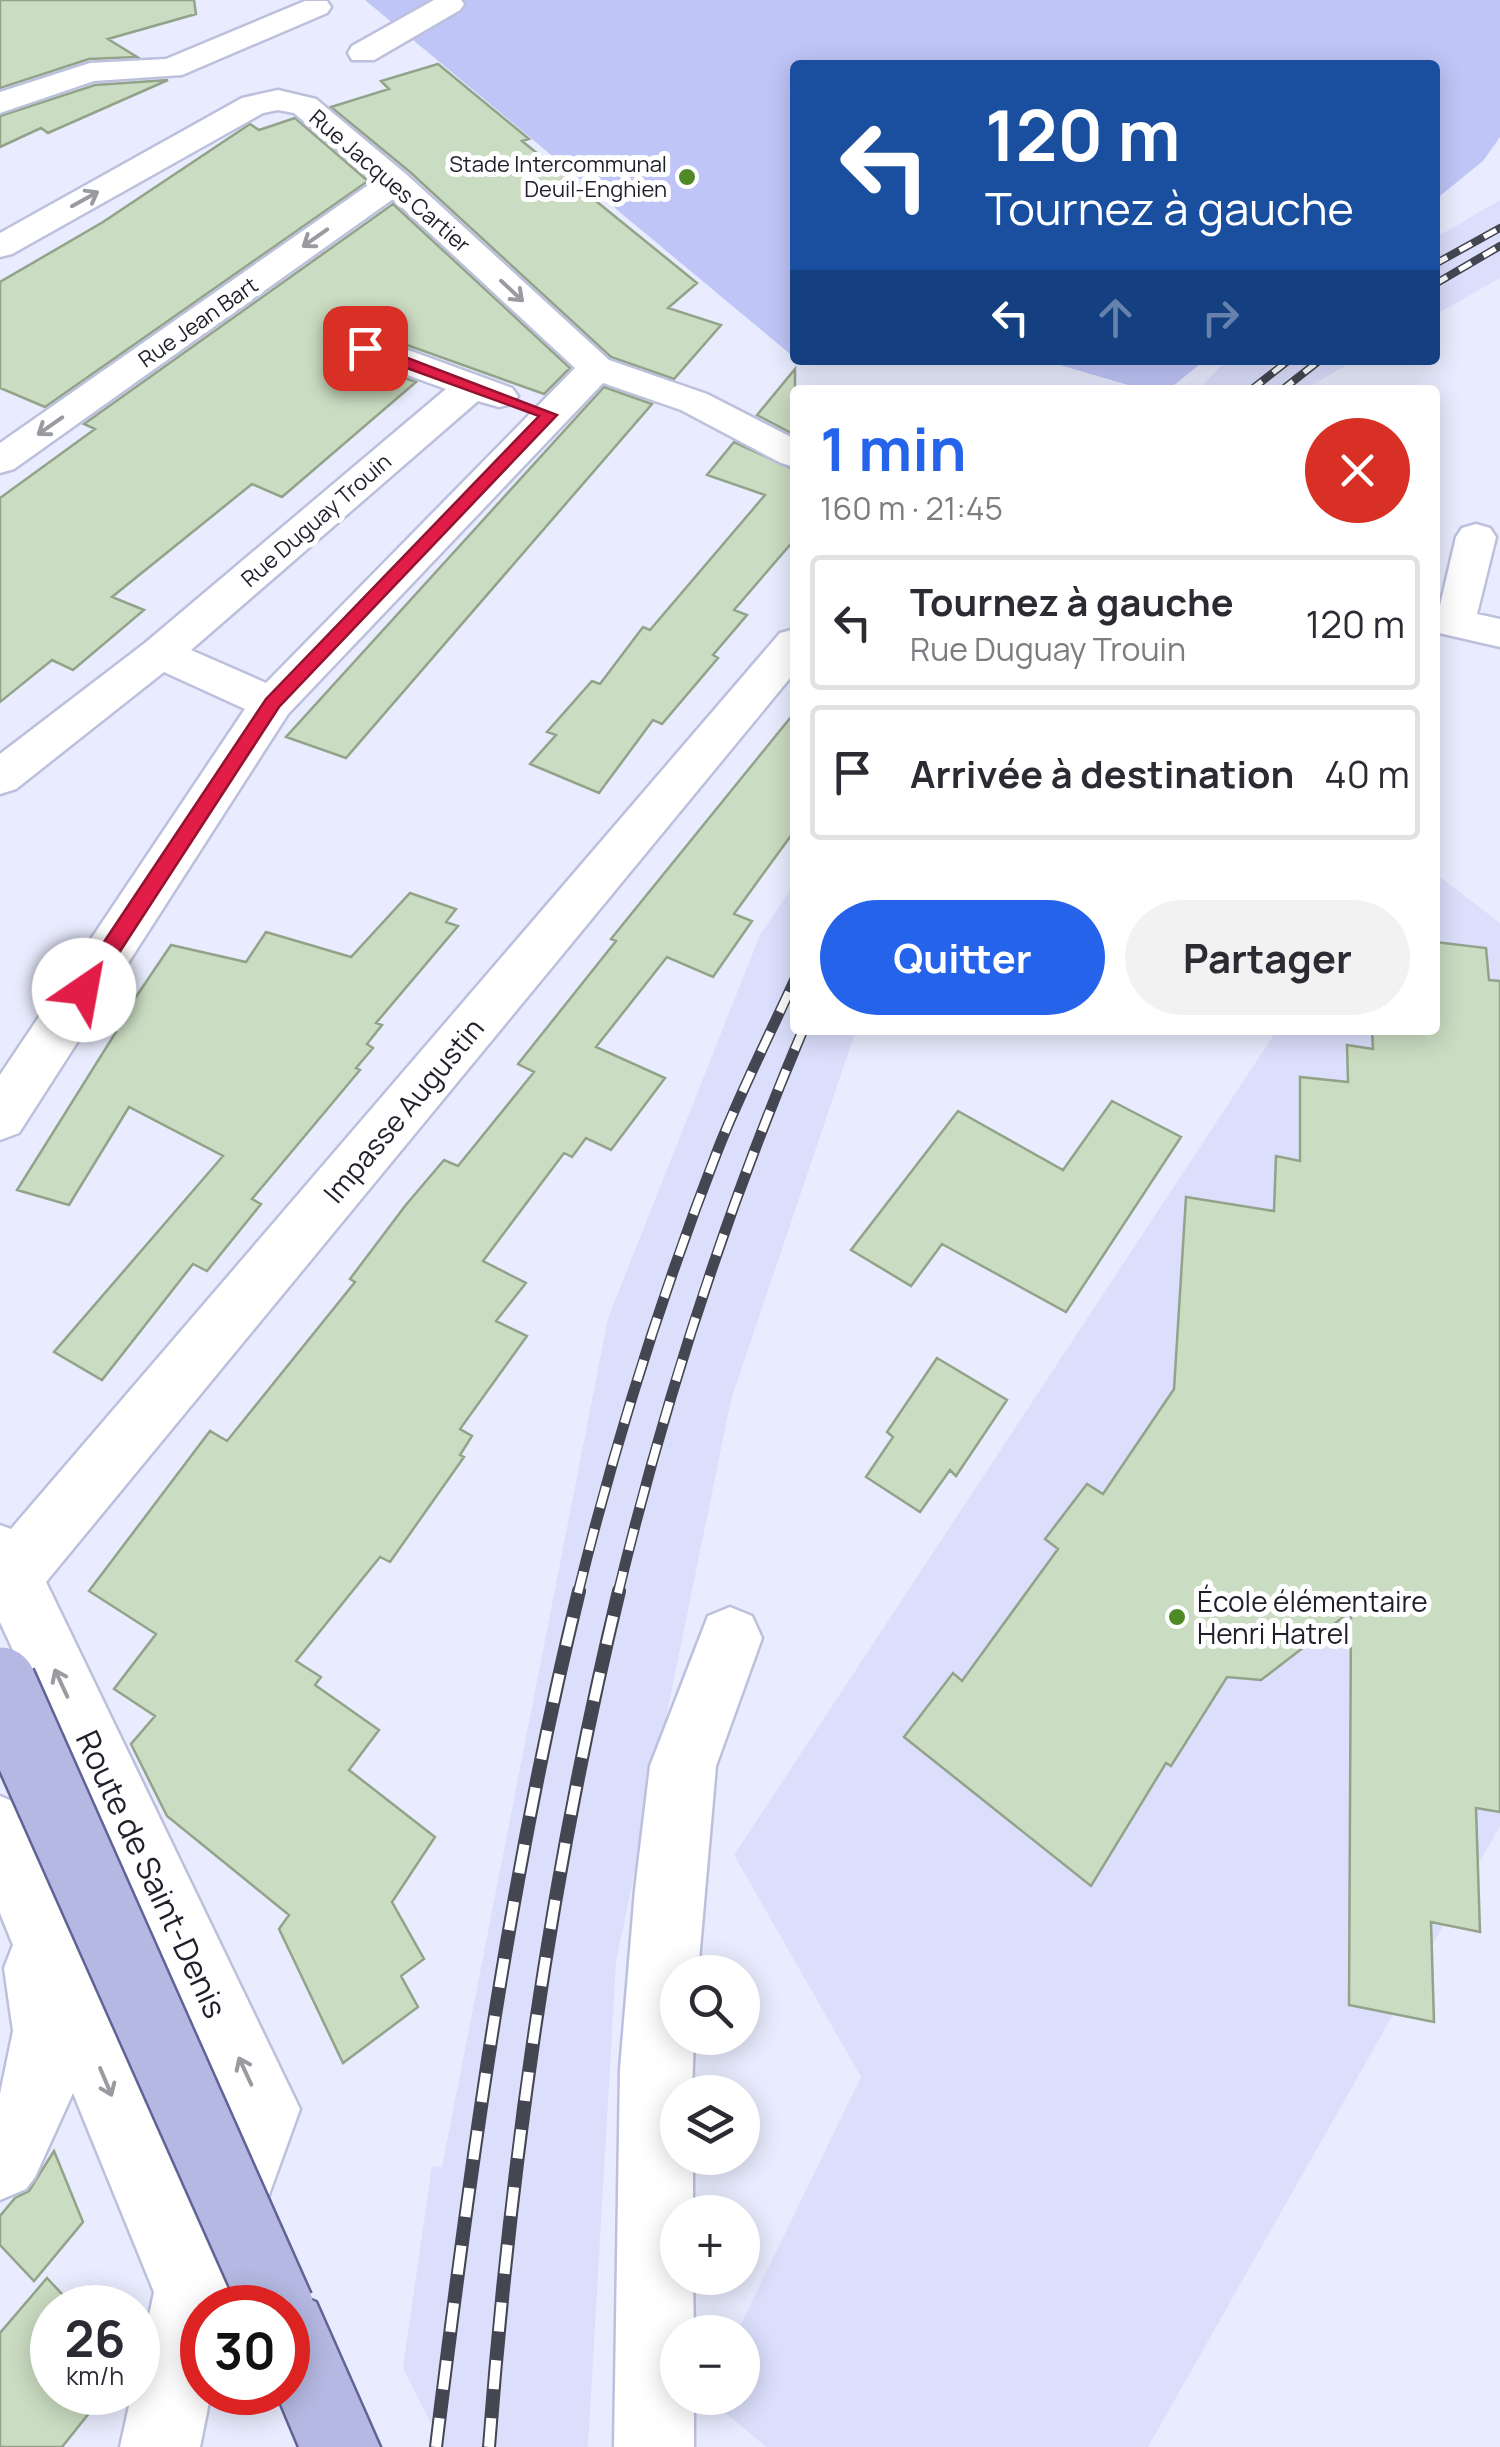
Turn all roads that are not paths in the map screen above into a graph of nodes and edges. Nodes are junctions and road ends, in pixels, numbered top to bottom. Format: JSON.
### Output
{"nodes":[{"id":1,"x":449,"y":4,"type":"dead end"},
{"id":2,"x":316,"y":6,"type":"dead end"},
{"id":3,"x":363,"y":53,"type":"dead end"},
{"id":4,"x":0,"y":103,"type":"edge"},
{"id":5,"x":395,"y":182,"type":"junction"},
{"id":6,"x":0,"y":248,"type":"edge"},
{"id":7,"x":365,"y":348,"type":"dead end"},
{"id":8,"x":596,"y":368,"type":"junction"},
{"id":9,"x":473,"y":386,"type":"junction"},
{"id":10,"x":549,"y":415,"type":"junction"},
{"id":11,"x":790,"y":451,"type":"edge"},
{"id":12,"x":0,"y":461,"type":"edge"},
{"id":13,"x":1476,"y":538,"type":"dead end"},
{"id":14,"x":1445,"y":622,"type":"edge"},
{"id":15,"x":1500,"y":633,"type":"edge"},
{"id":16,"x":790,"y":649,"type":"edge"},
{"id":17,"x":160,"y":654,"type":"junction"},
{"id":18,"x":272,"y":703,"type":"junction"},
{"id":19,"x":0,"y":778,"type":"edge"},
{"id":20,"x":0,"y":1118,"type":"edge"},
{"id":21,"x":5,"y":1565,"type":"edge"},
{"id":22,"x":730,"y":1638,"type":"dead end"},
{"id":23,"x":0,"y":1683,"type":"edge"},
{"id":24,"x":0,"y":1830,"type":"edge"},
{"id":25,"x":28,"y":1895,"type":"junction"},
{"id":26,"x":0,"y":2163,"type":"edge"},
{"id":27,"x":190,"y":2285,"type":"edge"},
{"id":28,"x":196,"y":2285,"type":"edge"},
{"id":29,"x":268,"y":2285,"type":"edge"},
{"id":30,"x":180,"y":2353,"type":"edge"},
{"id":31,"x":310,"y":2380,"type":"edge"},
{"id":32,"x":160,"y":2447,"type":"edge"},
{"id":33,"x":340,"y":2447,"type":"edge"},
{"id":34,"x":654,"y":2447,"type":"edge"}],
"edges":[{"from":1,"to":3,"type":"street"},
{"from":2,"to":4,"type":"street"},
{"from":6,"to":5,"type":"street","name":"Rue Jacques Cartier","one_way":true},
{"from":5,"to":8,"type":"street","name":"Rue Jacques Cartier","one_way":true},
{"from":5,"to":12,"type":"street","name":"Rue Jean Bart","one_way":true},
{"from":7,"to":9,"type":"street"},
{"from":8,"to":10,"type":"street"},
{"from":8,"to":11,"type":"street"},
{"from":9,"to":10,"type":"street"},
{"from":9,"to":17,"type":"street","name":"Rue Duguay Trouin"},
{"from":10,"to":18,"type":"street"},
{"from":13,"to":14,"type":"street"},
{"from":14,"to":15,"type":"street"},
{"from":16,"to":21,"type":"street","name":"Impasse Augustin"},
{"from":17,"to":18,"type":"street"},
{"from":17,"to":19,"type":"street","name":"Rue Duguay Trouin"},
{"from":18,"to":20,"type":"street"},
{"from":28,"to":21,"type":"street","name":"Route de Saint-Denis","one_way":true},
{"from":22,"to":34,"type":"street"},
{"from":23,"to":29,"type":"main road","name":"Route de Saint-Denis","bridge":true},
{"from":24,"to":25,"type":"street"},
{"from":25,"to":26,"type":"street"},
{"from":25,"to":27,"type":"street","one_way":true},
{"from":30,"to":32,"type":"street","name":"Route de Saint-Denis"},
{"from":31,"to":33,"type":"main road"}]}
